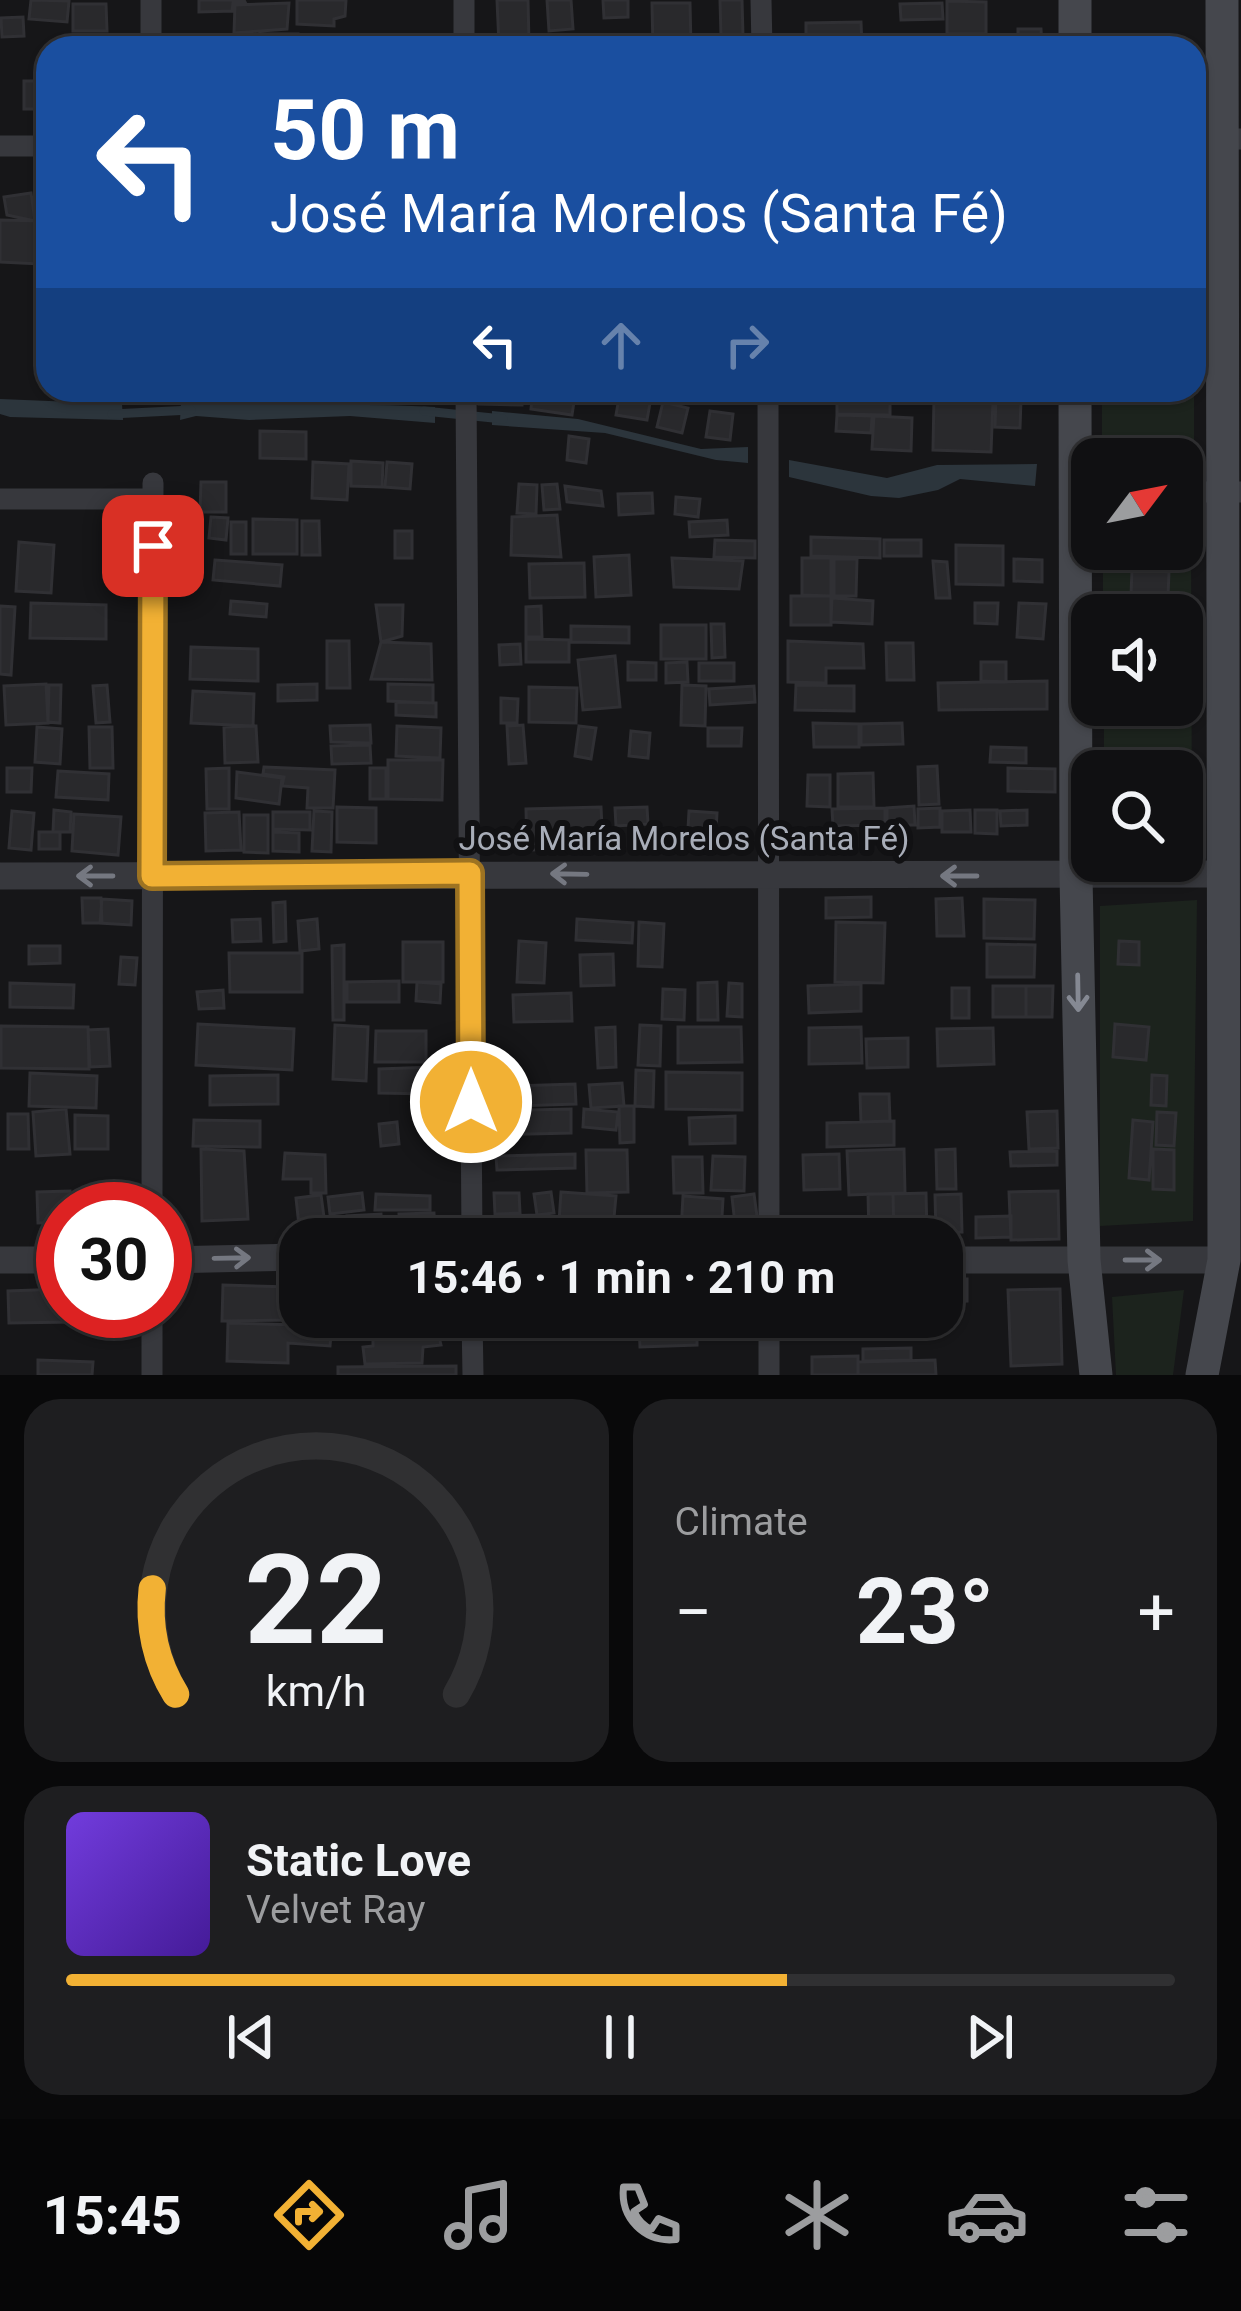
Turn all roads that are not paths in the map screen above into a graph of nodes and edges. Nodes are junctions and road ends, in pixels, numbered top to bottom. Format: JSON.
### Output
{"nodes":[{"id":1,"x":151,"y":0,"type":"edge"},
{"id":2,"x":464,"y":0,"type":"edge"},
{"id":3,"x":761,"y":0,"type":"edge"},
{"id":4,"x":1075,"y":0,"type":"edge"},
{"id":5,"x":1222,"y":0,"type":"edge"},
{"id":6,"x":151,"y":36,"type":"edge"},
{"id":7,"x":464,"y":36,"type":"edge"},
{"id":8,"x":762,"y":36,"type":"edge"},
{"id":9,"x":1075,"y":36,"type":"edge"},
{"id":10,"x":1219,"y":139,"type":"edge"},
{"id":11,"x":0,"y":146,"type":"edge"},
{"id":12,"x":36,"y":146,"type":"edge"},
{"id":13,"x":466,"y":402,"type":"edge"},
{"id":14,"x":768,"y":402,"type":"edge"},
{"id":15,"x":1076,"y":402,"type":"edge"},
{"id":16,"x":1079,"y":438,"type":"edge"},
{"id":17,"x":1232,"y":492,"type":"edge"},
{"id":18,"x":0,"y":499,"type":"edge"},
{"id":19,"x":1082,"y":570,"type":"edge"},
{"id":20,"x":1079,"y":750,"type":"edge"},
{"id":21,"x":470,"y":873,"type":"junction"},
{"id":22,"x":1232,"y":874,"type":"edge"},
{"id":23,"x":0,"y":876,"type":"edge"},
{"id":24,"x":152,"y":876,"type":"junction"},
{"id":25,"x":769,"y":876,"type":"junction"},
{"id":26,"x":1071,"y":876,"type":"edge"},
{"id":27,"x":1076,"y":882,"type":"edge"},
{"id":28,"x":152,"y":1182,"type":"edge"},
{"id":29,"x":472,"y":1218,"type":"edge"},
{"id":30,"x":769,"y":1218,"type":"edge"},
{"id":31,"x":279,"y":1257,"type":"edge"},
{"id":32,"x":192,"y":1259,"type":"edge"},
{"id":33,"x":0,"y":1260,"type":"edge"},
{"id":34,"x":36,"y":1260,"type":"edge"},
{"id":35,"x":963,"y":1260,"type":"edge"},
{"id":36,"x":1084,"y":1260,"type":"junction"},
{"id":37,"x":1224,"y":1260,"type":"junction"},
{"id":38,"x":152,"y":1338,"type":"edge"},
{"id":39,"x":472,"y":1338,"type":"edge"},
{"id":40,"x":769,"y":1338,"type":"edge"},
{"id":41,"x":152,"y":1375,"type":"edge"},
{"id":42,"x":473,"y":1375,"type":"edge"},
{"id":43,"x":769,"y":1375,"type":"edge"},
{"id":44,"x":1096,"y":1375,"type":"edge"},
{"id":45,"x":1202,"y":1375,"type":"edge"}],
"edges":[{"from":1,"to":6,"type":"street"},
{"from":2,"to":7,"type":"street"},
{"from":3,"to":8,"type":"street"},
{"from":4,"to":9,"type":"main road"},
{"from":5,"to":10,"type":"main road"},
{"from":10,"to":17,"type":"main road"},
{"from":11,"to":12,"type":"street"},
{"from":13,"to":21,"type":"street"},
{"from":14,"to":25,"type":"street"},
{"from":15,"to":16,"type":"main road"},
{"from":17,"to":22,"type":"main road"},
{"from":18,"to":24,"type":"street"},
{"from":19,"to":20,"type":"main road"},
{"from":21,"to":24,"type":"street","name":"José María Morelos (Santa Fé)"},
{"from":25,"to":21,"type":"street","name":"José María Morelos (Santa Fé)","one_way":true},
{"from":21,"to":29,"type":"street"},
{"from":22,"to":37,"type":"main road"},
{"from":24,"to":23,"type":"street","name":"José María Morelos (Santa Fé)","one_way":true},
{"from":24,"to":28,"type":"street"},
{"from":26,"to":25,"type":"street","name":"José María Morelos (Santa Fé)","one_way":true},
{"from":25,"to":30,"type":"street"},
{"from":27,"to":36,"type":"main road","one_way":true},
{"from":32,"to":31,"type":"street","one_way":true},
{"from":33,"to":34,"type":"street"},
{"from":35,"to":36,"type":"street"},
{"from":36,"to":37,"type":"street","one_way":true},
{"from":36,"to":44,"type":"main road"},
{"from":37,"to":45,"type":"main road"},
{"from":38,"to":41,"type":"street"},
{"from":39,"to":42,"type":"street"},
{"from":40,"to":43,"type":"street"}]}
